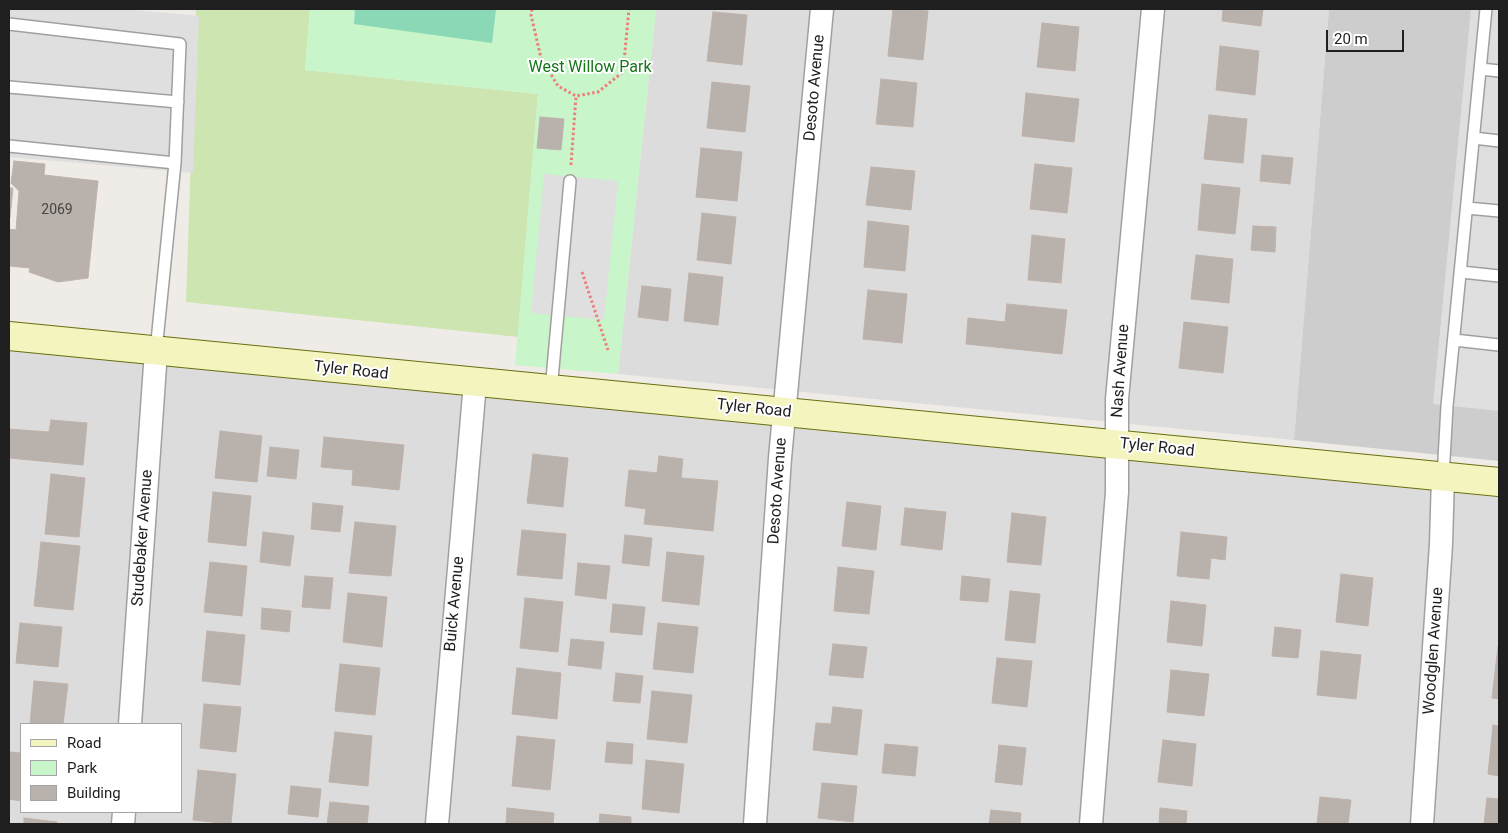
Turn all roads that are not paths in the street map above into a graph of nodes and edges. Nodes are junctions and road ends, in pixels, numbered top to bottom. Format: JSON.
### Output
{"nodes":[{"id":1,"x":822,"y":9,"type":"edge"},
{"id":2,"x":1153,"y":9,"type":"edge"},
{"id":3,"x":1486,"y":9,"type":"edge"},
{"id":4,"x":9,"y":24,"type":"edge"},
{"id":5,"x":1481,"y":69,"type":"junction"},
{"id":6,"x":1499,"y":71,"type":"edge"},
{"id":7,"x":9,"y":87,"type":"edge"},
{"id":8,"x":178,"y":102,"type":"junction"},
{"id":9,"x":1474,"y":138,"type":"junction"},
{"id":10,"x":1499,"y":141,"type":"edge"},
{"id":11,"x":9,"y":146,"type":"edge"},
{"id":12,"x":174,"y":163,"type":"junction"},
{"id":13,"x":570,"y":181,"type":"road end"},
{"id":14,"x":1467,"y":208,"type":"junction"},
{"id":15,"x":1499,"y":211,"type":"edge"},
{"id":16,"x":1461,"y":272,"type":"junction"},
{"id":17,"x":1499,"y":276,"type":"edge"},
{"id":18,"x":9,"y":336,"type":"edge"},
{"id":19,"x":1454,"y":340,"type":"junction"},
{"id":20,"x":1499,"y":345,"type":"edge"},
{"id":21,"x":156,"y":351,"type":"junction"},
{"id":22,"x":475,"y":383,"type":"junction"},
{"id":23,"x":551,"y":390,"type":"junction"},
{"id":24,"x":784,"y":412,"type":"junction"},
{"id":25,"x":1117,"y":444,"type":"junction"},
{"id":26,"x":1443,"y":477,"type":"junction"},
{"id":27,"x":1499,"y":482,"type":"edge"},
{"id":28,"x":130,"y":723,"type":"edge"},
{"id":29,"x":437,"y":824,"type":"edge"},
{"id":30,"x":755,"y":824,"type":"edge"},
{"id":31,"x":1091,"y":824,"type":"edge"},
{"id":32,"x":1422,"y":824,"type":"edge"}],
"edges":[{"from":1,"to":24,"type":"street","name":"Desoto Avenue"},
{"from":2,"to":25,"type":"street","name":"Nash Avenue"},
{"from":3,"to":5,"type":"lane"},
{"from":4,"to":8,"type":"lane"},
{"from":5,"to":6,"type":"lane"},
{"from":5,"to":9,"type":"lane"},
{"from":7,"to":8,"type":"lane"},
{"from":8,"to":12,"type":"lane"},
{"from":9,"to":10,"type":"lane"},
{"from":9,"to":14,"type":"lane"},
{"from":11,"to":12,"type":"lane"},
{"from":12,"to":21,"type":"lane"},
{"from":13,"to":23,"type":"lane"},
{"from":14,"to":15,"type":"lane"},
{"from":14,"to":16,"type":"lane"},
{"from":16,"to":17,"type":"lane"},
{"from":16,"to":19,"type":"lane"},
{"from":18,"to":21,"type":"street","name":"Tyler Road"},
{"from":19,"to":20,"type":"lane"},
{"from":19,"to":26,"type":"lane"},
{"from":21,"to":22,"type":"street","name":"Tyler Road"},
{"from":21,"to":28,"type":"street","name":"Studebaker Avenue"},
{"from":22,"to":23,"type":"street","name":"Tyler Road"},
{"from":22,"to":29,"type":"street","name":"Buick Avenue"},
{"from":23,"to":24,"type":"street","name":"Tyler Road"},
{"from":24,"to":25,"type":"street","name":"Tyler Road"},
{"from":24,"to":30,"type":"street","name":"Desoto Avenue"},
{"from":25,"to":26,"type":"street","name":"Tyler Road"},
{"from":25,"to":31,"type":"street","name":"Nash Avenue"},
{"from":26,"to":27,"type":"street","name":"Tyler Road"},
{"from":26,"to":32,"type":"street","name":"Woodglen Avenue"}]}
